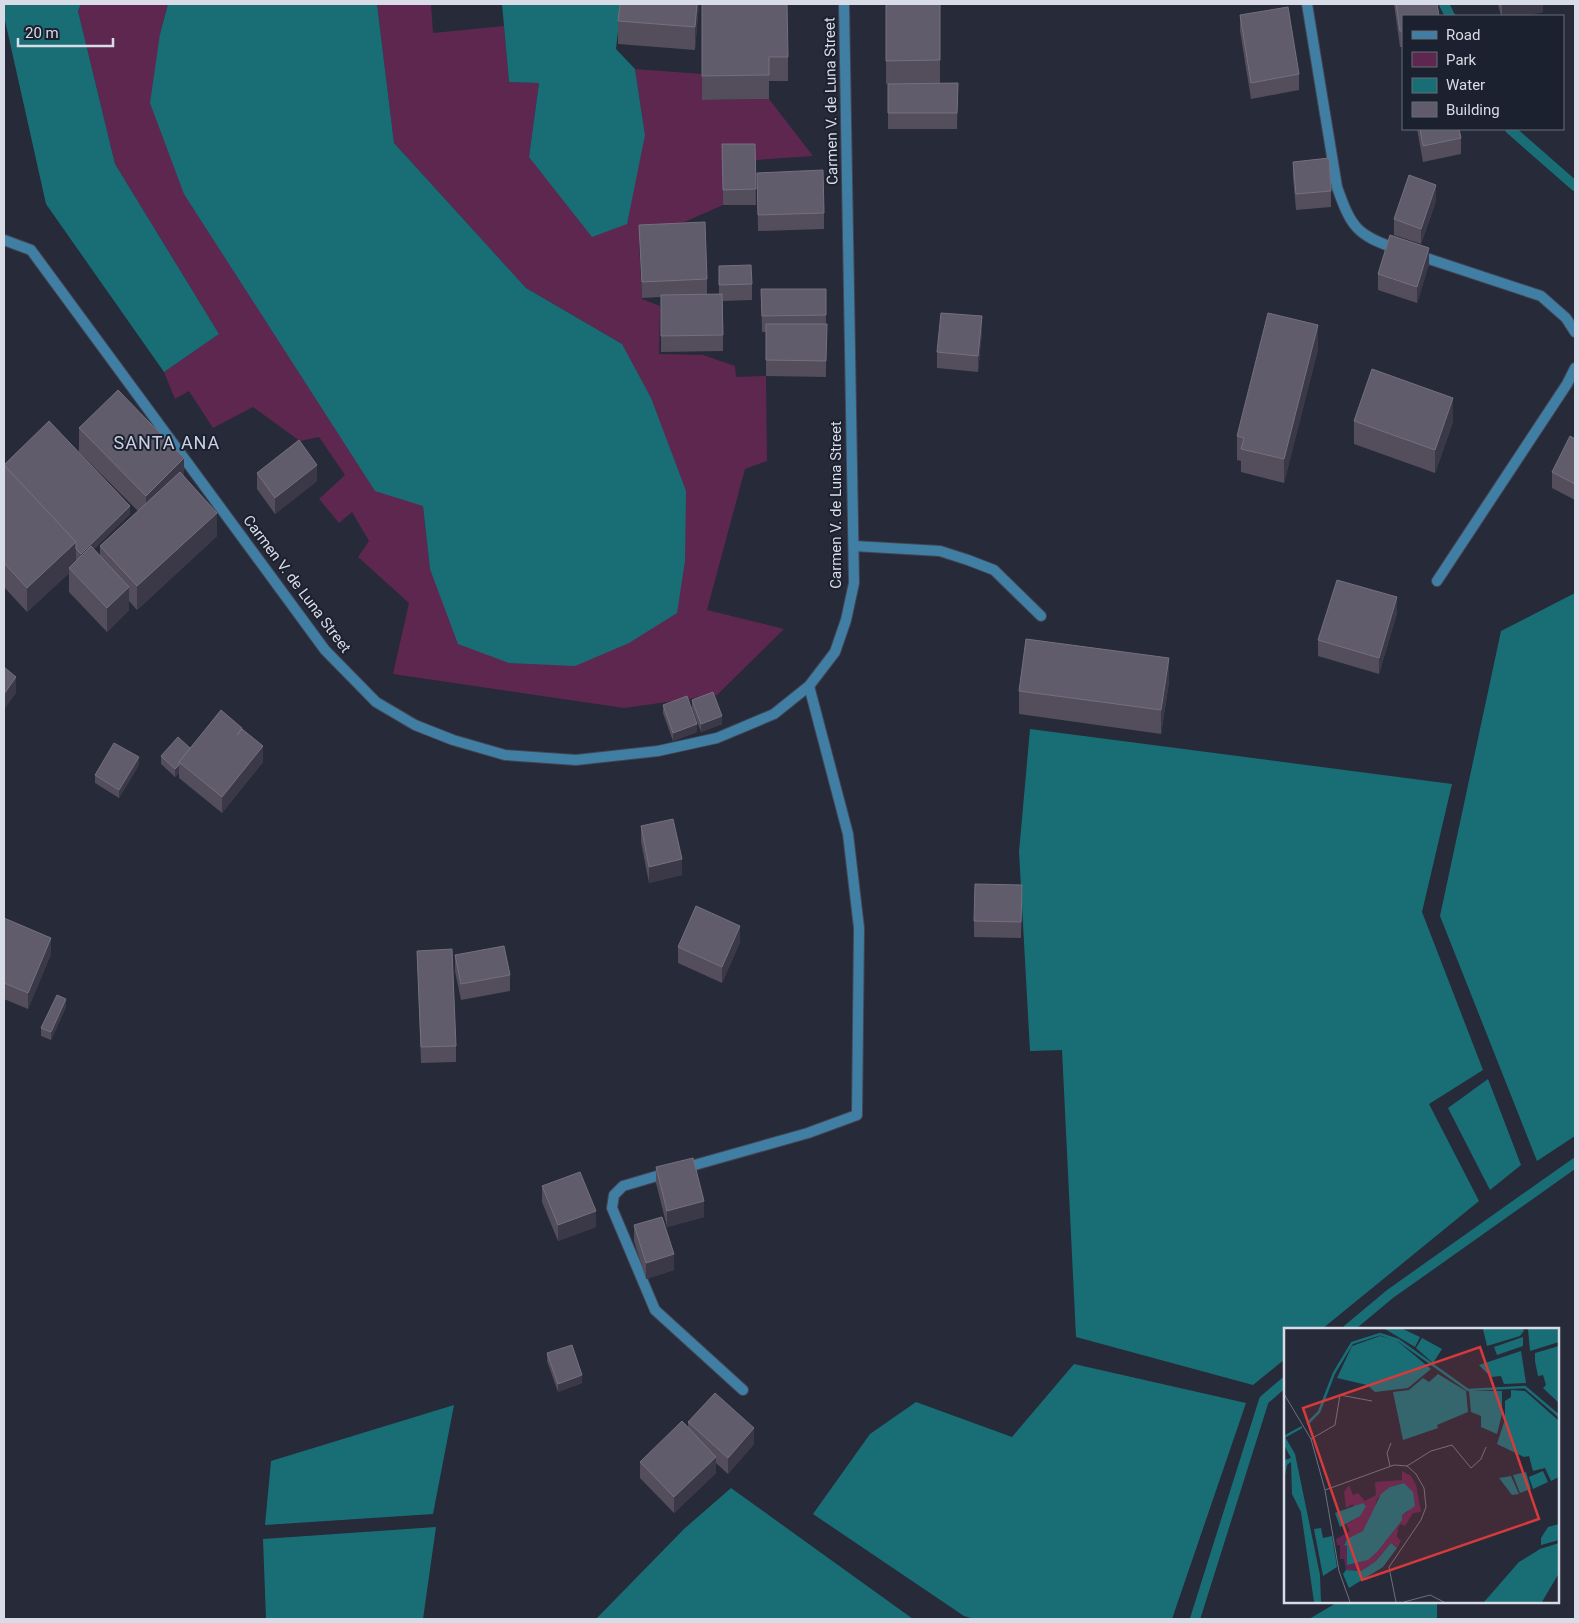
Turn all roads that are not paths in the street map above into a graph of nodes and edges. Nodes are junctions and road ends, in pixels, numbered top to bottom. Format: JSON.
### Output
{"nodes":[{"id":1,"x":844,"y":4,"type":"edge"},
{"id":2,"x":1307,"y":4,"type":"edge"},
{"id":3,"x":4,"y":240,"type":"edge"},
{"id":4,"x":1575,"y":332,"type":"edge"},
{"id":5,"x":1575,"y":368,"type":"edge"},
{"id":6,"x":854,"y":546,"type":"junction"},
{"id":7,"x":1437,"y":581,"type":"dead end"},
{"id":8,"x":1041,"y":616,"type":"dead end"},
{"id":9,"x":809,"y":686,"type":"junction"},
{"id":10,"x":743,"y":1390,"type":"dead end"}],
"edges":[{"from":1,"to":6,"type":"street","name":"Carmen V. de Luna Street"},
{"from":2,"to":4,"type":"street"},
{"from":3,"to":9,"type":"street","name":"Carmen V. de Luna Street"},
{"from":5,"to":7,"type":"street"},
{"from":6,"to":8,"type":"street"},
{"from":6,"to":9,"type":"street","name":"Carmen V. de Luna Street"},
{"from":9,"to":10,"type":"street"}]}
